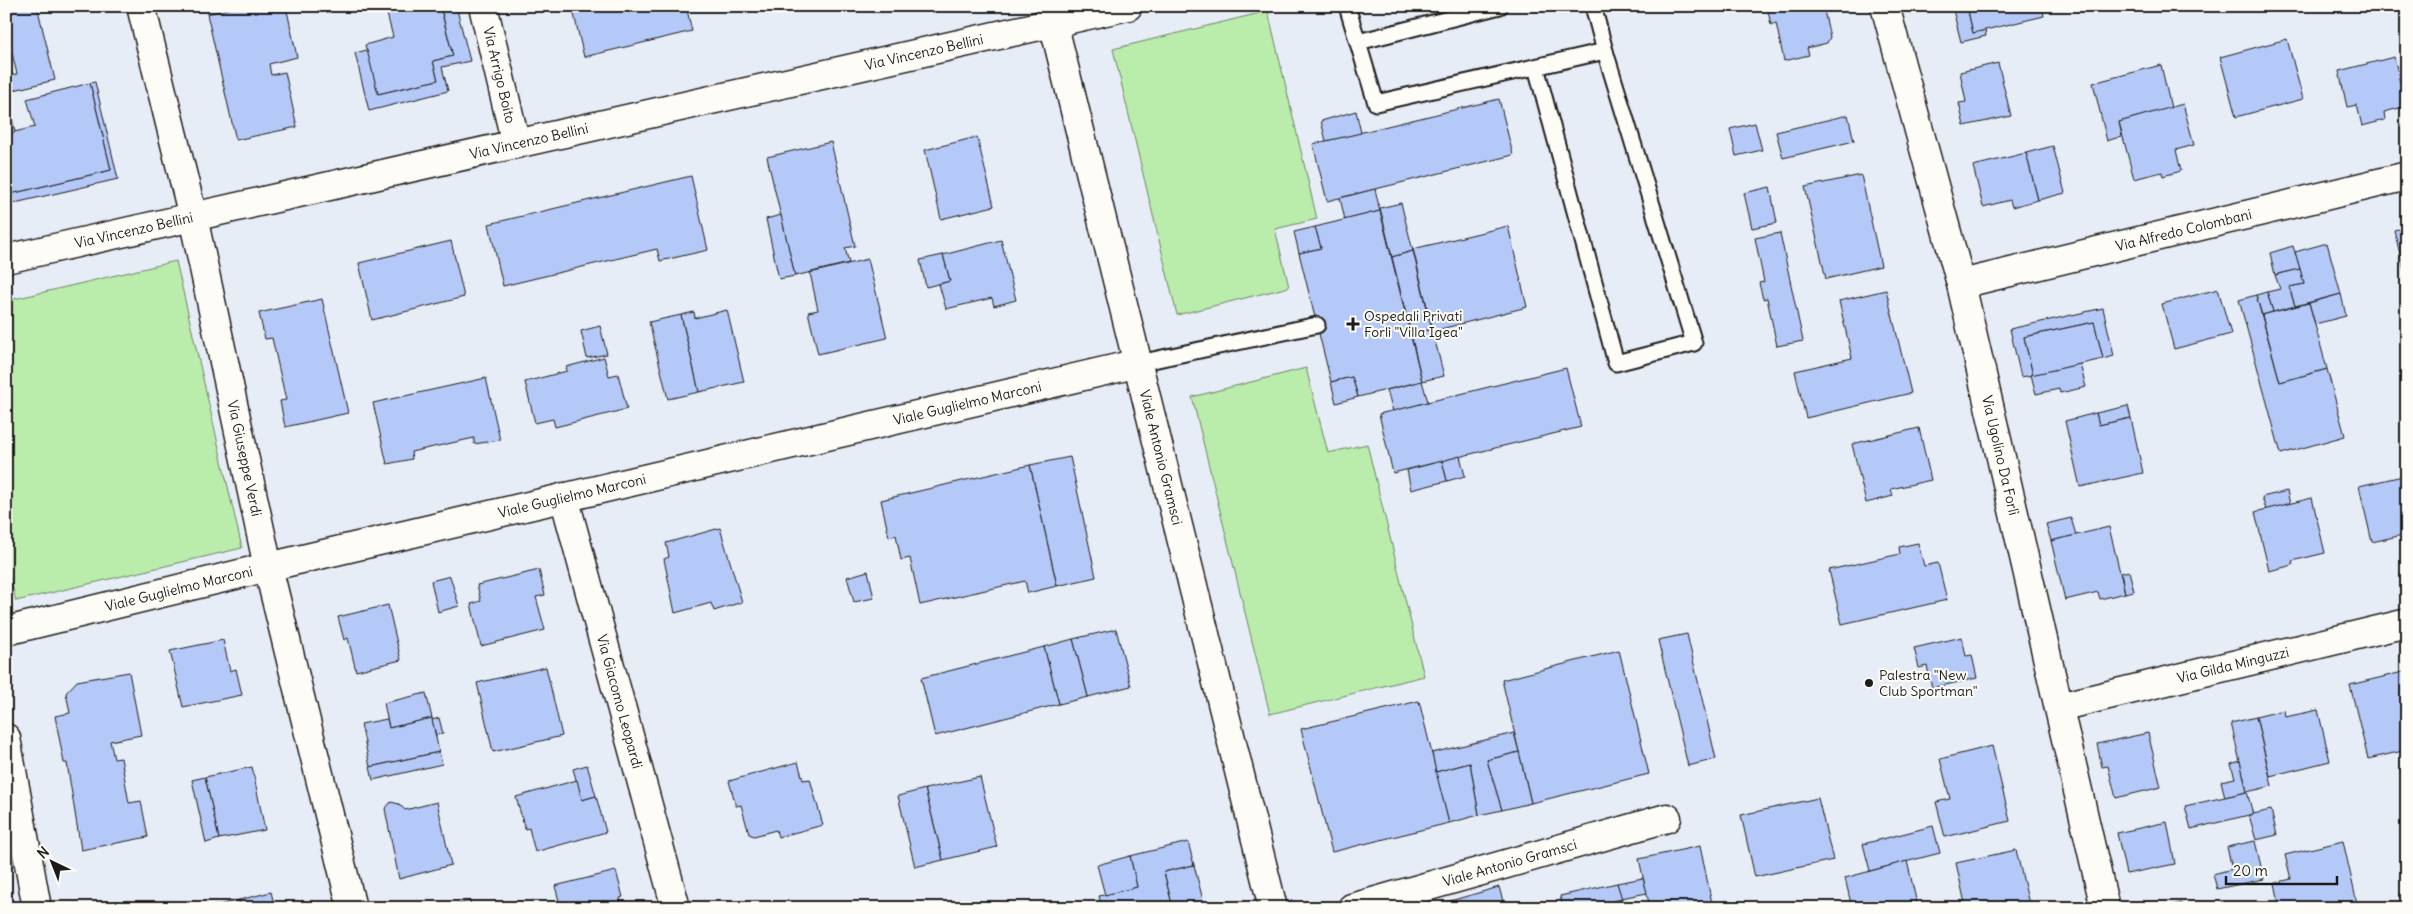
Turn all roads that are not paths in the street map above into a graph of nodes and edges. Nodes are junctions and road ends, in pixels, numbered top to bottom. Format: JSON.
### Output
{"nodes":[{"id":1,"x":141,"y":6,"type":"edge"},
{"id":2,"x":484,"y":6,"type":"edge"},
{"id":3,"x":1128,"y":6,"type":"edge"},
{"id":4,"x":1347,"y":6,"type":"edge"},
{"id":5,"x":1500,"y":6,"type":"edge"},
{"id":6,"x":1593,"y":6,"type":"edge"},
{"id":7,"x":1884,"y":6,"type":"edge"},
{"id":8,"x":1051,"y":14,"type":"edge"},
{"id":9,"x":1358,"y":42,"type":"junction"},
{"id":10,"x":1605,"y":51,"type":"junction"},
{"id":11,"x":1536,"y":66,"type":"junction"},
{"id":12,"x":516,"y":144,"type":"junction"},
{"id":13,"x":2407,"y":176,"type":"edge"},
{"id":14,"x":193,"y":217,"type":"junction"},
{"id":15,"x":6,"y":259,"type":"edge"},
{"id":16,"x":1960,"y":284,"type":"junction"},
{"id":17,"x":1317,"y":325,"type":"dead end"},
{"id":18,"x":1139,"y":363,"type":"junction"},
{"id":19,"x":564,"y":497,"type":"junction"},
{"id":20,"x":268,"y":567,"type":"junction"},
{"id":21,"x":2407,"y":623,"type":"edge"},
{"id":22,"x":6,"y":631,"type":"edge"},
{"id":23,"x":2059,"y":707,"type":"junction"},
{"id":24,"x":6,"y":738,"type":"edge"},
{"id":25,"x":1667,"y":818,"type":"dead end"},
{"id":26,"x":37,"y":908,"type":"edge"},
{"id":27,"x":352,"y":908,"type":"edge"},
{"id":28,"x":676,"y":908,"type":"edge"},
{"id":29,"x":1273,"y":908,"type":"edge"},
{"id":30,"x":1352,"y":908,"type":"edge"},
{"id":31,"x":2105,"y":908,"type":"edge"}],
"edges":[{"from":1,"to":14,"type":"street","name":"Via Giuseppe Verdi"},
{"from":2,"to":12,"type":"street","name":"Via Arrigo Boito"},
{"from":3,"to":8,"type":"street","name":"Via Vincenzo Bellini"},
{"from":4,"to":9,"type":"lane"},
{"from":5,"to":9,"type":"lane"},
{"from":6,"to":10,"type":"lane"},
{"from":7,"to":16,"type":"street","name":"Via Ugolino Da Forlì"},
{"from":8,"to":12,"type":"street","name":"Via Vincenzo Bellini"},
{"from":8,"to":18,"type":"street","name":"Viale Antonio Gramsci"},
{"from":9,"to":11,"type":"lane"},
{"from":10,"to":11,"type":"lane"},
{"from":10,"to":11,"type":"lane"},
{"from":12,"to":14,"type":"street","name":"Via Vincenzo Bellini"},
{"from":13,"to":16,"type":"street","name":"Via Alfredo Colombani"},
{"from":14,"to":15,"type":"street","name":"Via Vincenzo Bellini"},
{"from":14,"to":20,"type":"street","name":"Via Giuseppe Verdi"},
{"from":16,"to":23,"type":"street","name":"Via Ugolino Da Forlì"},
{"from":17,"to":18,"type":"lane"},
{"from":18,"to":19,"type":"street","name":"Viale Guglielmo Marconi"},
{"from":18,"to":29,"type":"street","name":"Viale Antonio Gramsci"},
{"from":19,"to":20,"type":"street","name":"Viale Guglielmo Marconi"},
{"from":19,"to":28,"type":"street","name":"Via Giacomo Leopardi"},
{"from":20,"to":22,"type":"street","name":"Viale Guglielmo Marconi"},
{"from":20,"to":27,"type":"street","name":"Via Giuseppe Verdi"},
{"from":21,"to":23,"type":"street","name":"Via Gilda Minguzzi"},
{"from":23,"to":31,"type":"street","name":"Via Ugolino Da Forlì"},
{"from":24,"to":26,"type":"street"},
{"from":25,"to":30,"type":"street","name":"Viale Antonio Gramsci"}]}
